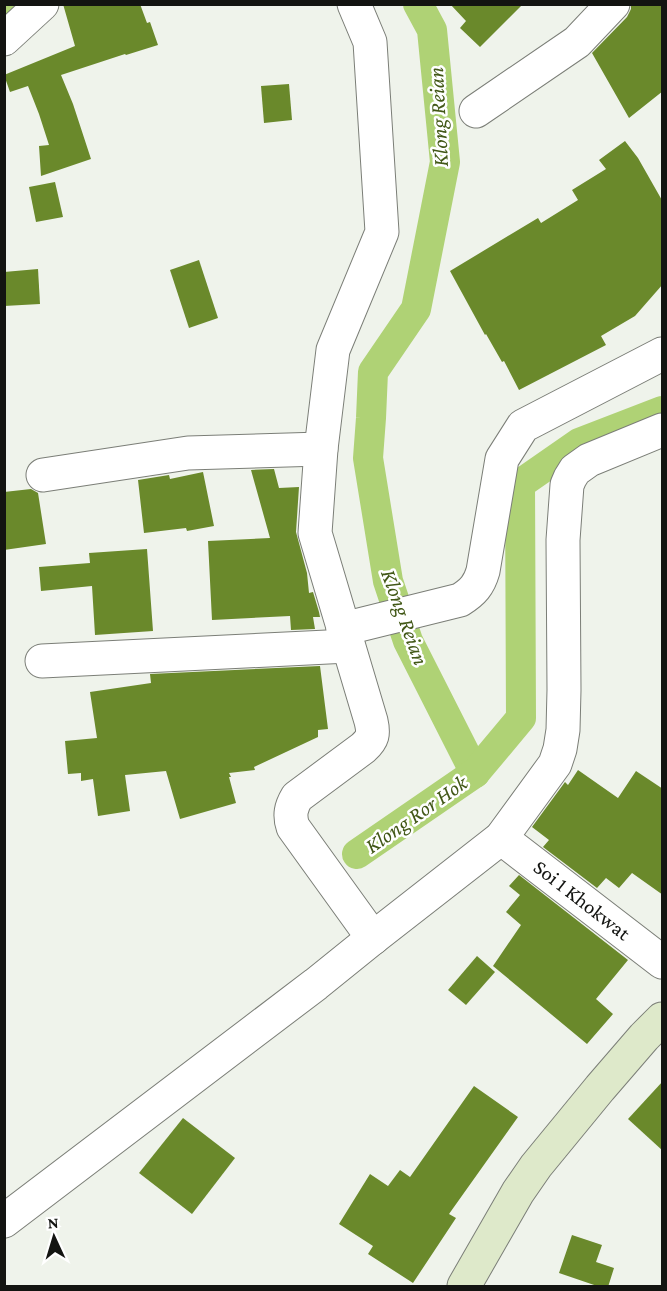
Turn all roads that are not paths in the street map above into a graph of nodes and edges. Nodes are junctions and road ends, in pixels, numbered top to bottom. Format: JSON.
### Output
{"nodes":[{"id":1,"x":42,"y":4,"type":"edge"},
{"id":2,"x":354,"y":4,"type":"edge"},
{"id":3,"x":613,"y":4,"type":"edge"},
{"id":4,"x":4,"y":39,"type":"edge"},
{"id":5,"x":476,"y":111,"type":"dead end"},
{"id":6,"x":663,"y":354,"type":"edge"},
{"id":7,"x":663,"y":430,"type":"edge"},
{"id":8,"x":321,"y":449,"type":"junction"},
{"id":9,"x":43,"y":475,"type":"dead end"},
{"id":10,"x":346,"y":637,"type":"junction"},
{"id":11,"x":42,"y":661,"type":"dead end"},
{"id":12,"x":501,"y":838,"type":"junction"},
{"id":13,"x":373,"y":938,"type":"junction"},
{"id":14,"x":663,"y":962,"type":"edge"},
{"id":15,"x":663,"y":1019,"type":"edge"},
{"id":16,"x":4,"y":1221,"type":"edge"},
{"id":17,"x":464,"y":1287,"type":"edge"}],
"edges":[{"from":1,"to":4,"type":"street"},
{"from":2,"to":8,"type":"street"},
{"from":3,"to":5,"type":"street"},
{"from":6,"to":10,"type":"street"},
{"from":7,"to":12,"type":"street"},
{"from":8,"to":9,"type":"street"},
{"from":8,"to":10,"type":"street"},
{"from":10,"to":11,"type":"street"},
{"from":10,"to":13,"type":"street"},
{"from":12,"to":13,"type":"street"},
{"from":12,"to":14,"type":"street","name":"Soi 1 Khokwat"},
{"from":13,"to":16,"type":"street"},
{"from":15,"to":17,"type":"street"}]}
